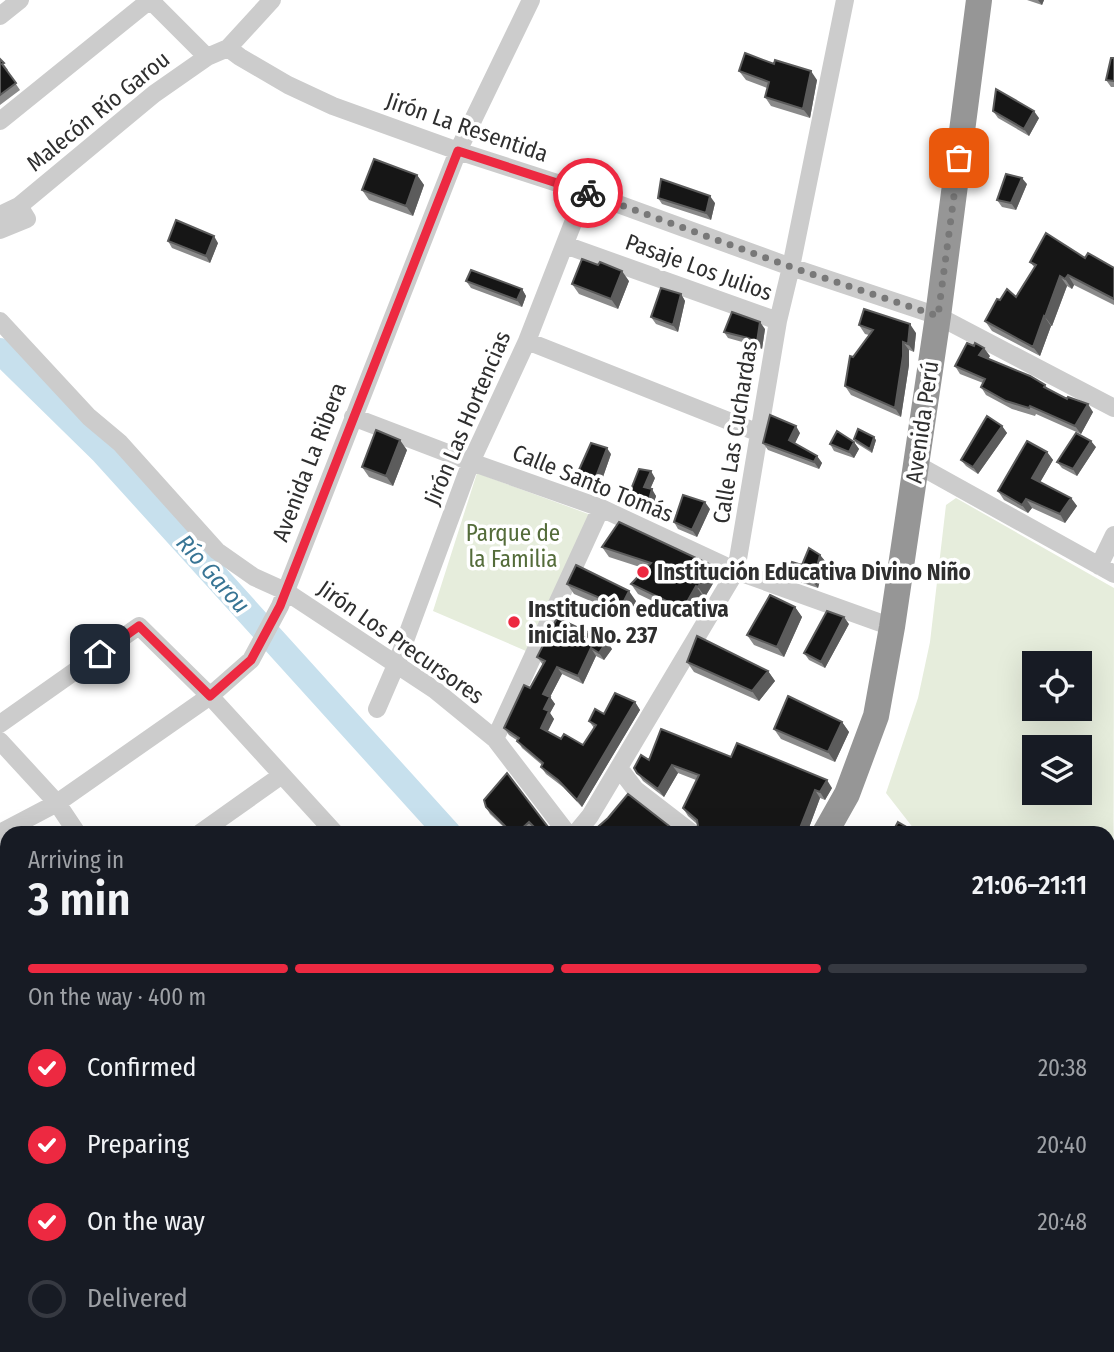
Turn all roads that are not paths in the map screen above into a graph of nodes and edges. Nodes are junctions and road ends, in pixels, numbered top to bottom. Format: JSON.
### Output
{"nodes":[{"id":1,"x":20,"y":0,"type":"edge"},
{"id":2,"x":150,"y":0,"type":"edge"},
{"id":3,"x":272,"y":0,"type":"edge"},
{"id":4,"x":531,"y":0,"type":"edge"},
{"id":5,"x":845,"y":0,"type":"edge"},
{"id":6,"x":979,"y":0,"type":"edge"},
{"id":7,"x":0,"y":16,"type":"edge"},
{"id":8,"x":228,"y":48,"type":"junction"},
{"id":9,"x":207,"y":57,"type":"junction"},
{"id":10,"x":0,"y":121,"type":"edge"},
{"id":11,"x":458,"y":151,"type":"junction"},
{"id":12,"x":585,"y":192,"type":"junction"},
{"id":13,"x":0,"y":218,"type":"edge"},
{"id":14,"x":565,"y":244,"type":"junction"},
{"id":15,"x":791,"y":267,"type":"junction"},
{"id":16,"x":938,"y":316,"type":"junction"},
{"id":17,"x":0,"y":321,"type":"edge"},
{"id":18,"x":778,"y":321,"type":"junction"},
{"id":19,"x":527,"y":341,"type":"junction"},
{"id":20,"x":1114,"y":408,"type":"edge"},
{"id":21,"x":353,"y":417,"type":"junction"},
{"id":22,"x":760,"y":433,"type":"junction"},
{"id":23,"x":471,"y":462,"type":"junction"},
{"id":24,"x":916,"y":464,"type":"junction"},
{"id":25,"x":601,"y":508,"type":"junction"},
{"id":26,"x":1114,"y":535,"type":"edge"},
{"id":27,"x":1107,"y":570,"type":"edge"},
{"id":28,"x":736,"y":571,"type":"junction"},
{"id":29,"x":282,"y":599,"type":"junction"},
{"id":30,"x":892,"y":627,"type":"junction"},
{"id":31,"x":396,"y":665,"type":"junction"},
{"id":32,"x":210,"y":696,"type":"junction"},
{"id":33,"x":377,"y":709,"type":"dead end"},
{"id":34,"x":0,"y":724,"type":"edge"},
{"id":35,"x":495,"y":739,"type":"junction"},
{"id":36,"x":0,"y":741,"type":"edge"},
{"id":37,"x":619,"y":768,"type":"junction"},
{"id":38,"x":282,"y":775,"type":"junction"},
{"id":39,"x":57,"y":803,"type":"junction"},
{"id":40,"x":13,"y":826,"type":"edge"},
{"id":41,"x":72,"y":826,"type":"edge"},
{"id":42,"x":211,"y":826,"type":"edge"},
{"id":43,"x":329,"y":826,"type":"edge"},
{"id":44,"x":562,"y":826,"type":"edge"},
{"id":45,"x":582,"y":826,"type":"edge"},
{"id":46,"x":683,"y":826,"type":"edge"},
{"id":47,"x":829,"y":826,"type":"edge"}],
"edges":[{"from":1,"to":7,"type":"street"},
{"from":2,"to":9,"type":"street"},
{"from":2,"to":10,"type":"street"},
{"from":3,"to":8,"type":"street"},
{"from":4,"to":11,"type":"street","name":"Avenida La Ribera"},
{"from":5,"to":15,"type":"street","name":"Calle Las Cuchardas"},
{"from":6,"to":16,"type":"highway","name":"Avenida Perú"},
{"from":8,"to":9,"type":"street","name":"Malecón Río Garou"},
{"from":8,"to":11,"type":"street","name":"Jirón La Resentida"},
{"from":9,"to":13,"type":"street","name":"Malecón Río Garou"},
{"from":11,"to":12,"type":"street","name":"Jirón La Resentida"},
{"from":11,"to":21,"type":"street","name":"Avenida La Ribera"},
{"from":12,"to":14,"type":"street","name":"Jirón Las Hortencias"},
{"from":12,"to":15,"type":"street","name":"Jirón La Resentida"},
{"from":14,"to":18,"type":"street","name":"Pasaje Los Julios"},
{"from":14,"to":19,"type":"street","name":"Jirón Las Hortencias"},
{"from":15,"to":16,"type":"street","name":"Jirón La Resentida"},
{"from":15,"to":18,"type":"street","name":"Calle Las Cuchardas"},
{"from":16,"to":20,"type":"street","name":"Jirón La Resentida"},
{"from":16,"to":24,"type":"highway","name":"Avenida Perú"},
{"from":17,"to":29,"type":"street","name":"Jirón Los Precursores"},
{"from":18,"to":22,"type":"street","name":"Calle Las Cuchardas"},
{"from":19,"to":22,"type":"street"},
{"from":19,"to":23,"type":"street","name":"Jirón Las Hortencias"},
{"from":21,"to":23,"type":"street","name":"Calle Santo Tomás"},
{"from":21,"to":29,"type":"street","name":"Avenida La Ribera"},
{"from":22,"to":28,"type":"street","name":"Calle Las Cuchardas"},
{"from":23,"to":25,"type":"street","name":"Calle Santo Tomás"},
{"from":23,"to":31,"type":"street","name":"Jirón Las Hortencias"},
{"from":24,"to":27,"type":"street"},
{"from":24,"to":30,"type":"highway","name":"Avenida Perú"},
{"from":25,"to":28,"type":"street","name":"Calle Santo Tomás"},
{"from":25,"to":35,"type":"street"},
{"from":26,"to":27,"type":"street"},
{"from":28,"to":30,"type":"street","name":"Calle Santo Tomás"},
{"from":28,"to":37,"type":"street","name":"Calle Las Cuchardas"},
{"from":29,"to":31,"type":"street","name":"Jirón Los Precursores"},
{"from":29,"to":32,"type":"street","name":"Avenida La Ribera"},
{"from":30,"to":47,"type":"highway","name":"Avenida Perú"},
{"from":31,"to":33,"type":"street","name":"Jirón Las Hortencias"},
{"from":31,"to":35,"type":"street","name":"Jirón Los Precursores"},
{"from":32,"to":34,"type":"street"},
{"from":32,"to":38,"type":"street"},
{"from":32,"to":39,"type":"street","name":"Avenida La Ribera"},
{"from":35,"to":44,"type":"street","name":"Jirón Los Precursores"},
{"from":36,"to":39,"type":"street"},
{"from":37,"to":45,"type":"street","name":"Calle Las Cuchardas"},
{"from":37,"to":46,"type":"street"},
{"from":38,"to":42,"type":"street"},
{"from":38,"to":43,"type":"street"},
{"from":39,"to":40,"type":"street","name":"Avenida La Ribera"},
{"from":39,"to":41,"type":"street"}]}
